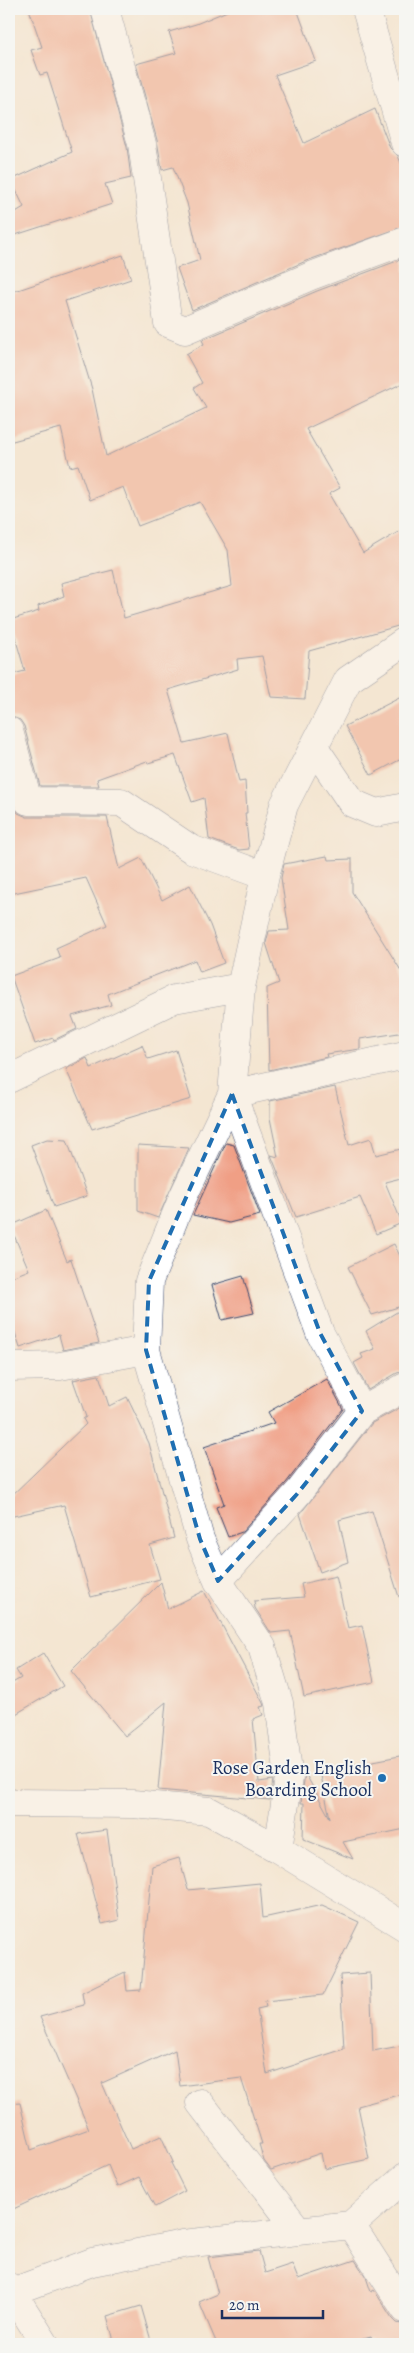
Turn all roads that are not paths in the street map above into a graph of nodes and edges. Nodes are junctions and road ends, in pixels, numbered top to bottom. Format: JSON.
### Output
{"nodes":[{"id":1,"x":105,"y":9,"type":"edge"},
{"id":2,"x":366,"y":9,"type":"edge"},
{"id":3,"x":405,"y":143,"type":"edge"},
{"id":4,"x":405,"y":241,"type":"edge"},
{"id":5,"x":405,"y":641,"type":"edge"},
{"id":6,"x":9,"y":731,"type":"edge"},
{"id":7,"x":314,"y":747,"type":"junction"},
{"id":8,"x":18,"y":805,"type":"edge"},
{"id":9,"x":405,"y":807,"type":"edge"},
{"id":10,"x":265,"y":876,"type":"junction"},
{"id":11,"x":241,"y":987,"type":"junction"},
{"id":12,"x":405,"y":1055,"type":"edge"},
{"id":13,"x":9,"y":1079,"type":"edge"},
{"id":14,"x":232,"y":1094,"type":"junction"},
{"id":15,"x":146,"y":1350,"type":"junction"},
{"id":16,"x":9,"y":1367,"type":"edge"},
{"id":17,"x":405,"y":1387,"type":"edge"},
{"id":18,"x":362,"y":1411,"type":"junction"},
{"id":19,"x":218,"y":1581,"type":"junction"},
{"id":20,"x":9,"y":1803,"type":"edge"},
{"id":21,"x":278,"y":1849,"type":"junction"},
{"id":22,"x":405,"y":1928,"type":"edge"},
{"id":23,"x":200,"y":2103,"type":"dead end"},
{"id":24,"x":405,"y":2177,"type":"edge"},
{"id":25,"x":351,"y":2225,"type":"junction"},
{"id":26,"x":298,"y":2230,"type":"junction"},
{"id":27,"x":10,"y":2290,"type":"edge"},
{"id":28,"x":405,"y":2308,"type":"edge"},
{"id":29,"x":44,"y":2344,"type":"edge"}],
"edges":[{"from":1,"to":4,"type":"street"},
{"from":2,"to":3,"type":"street"},
{"from":5,"to":7,"type":"street"},
{"from":6,"to":8,"type":"street"},
{"from":7,"to":9,"type":"street"},
{"from":7,"to":10,"type":"street"},
{"from":8,"to":10,"type":"street"},
{"from":10,"to":11,"type":"street"},
{"from":11,"to":13,"type":"street"},
{"from":11,"to":14,"type":"street"},
{"from":12,"to":14,"type":"street"},
{"from":14,"to":15,"type":"street"},
{"from":14,"to":18,"type":"street"},
{"from":15,"to":16,"type":"street"},
{"from":15,"to":19,"type":"street"},
{"from":17,"to":18,"type":"street"},
{"from":18,"to":19,"type":"street"},
{"from":19,"to":21,"type":"street"},
{"from":20,"to":21,"type":"street"},
{"from":21,"to":22,"type":"street"},
{"from":23,"to":26,"type":"street"},
{"from":24,"to":25,"type":"street"},
{"from":25,"to":26,"type":"street"},
{"from":25,"to":28,"type":"street"},
{"from":26,"to":27,"type":"street"},
{"from":27,"to":29,"type":"street"}]}
